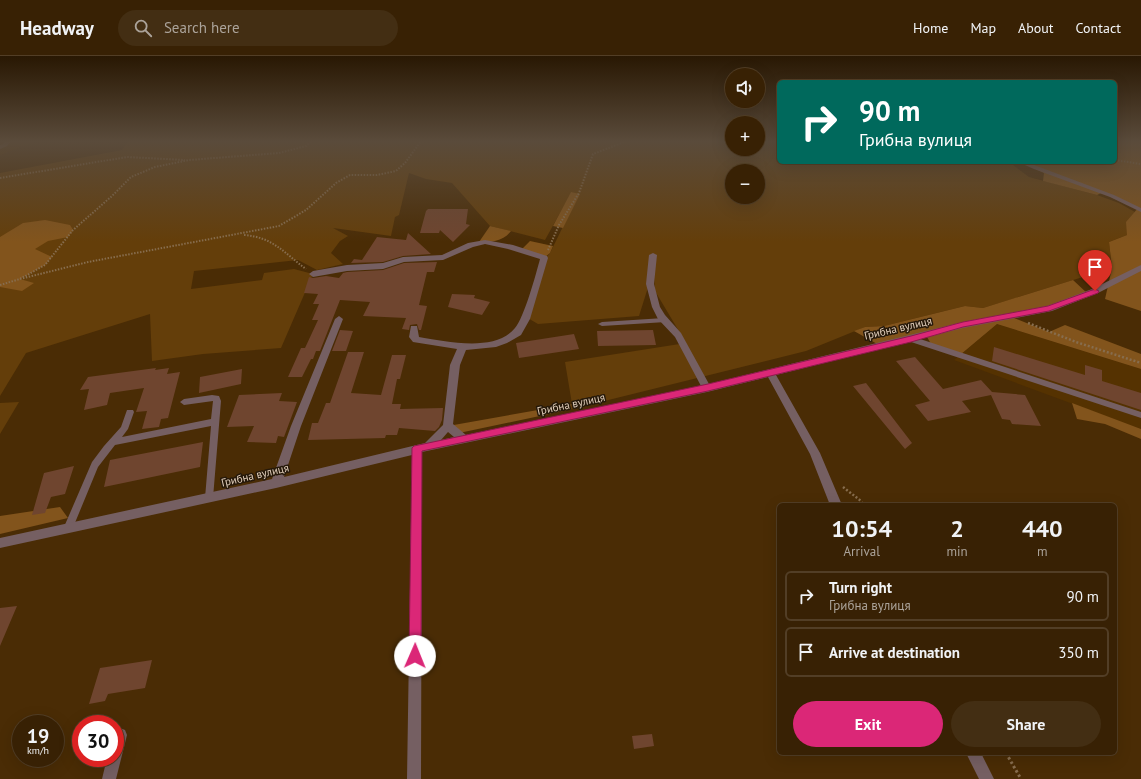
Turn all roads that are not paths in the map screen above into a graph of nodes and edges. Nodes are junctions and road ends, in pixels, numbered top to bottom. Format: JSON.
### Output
{"nodes":[{"id":1,"x":1049,"y":175,"type":"edge"},
{"id":2,"x":1141,"y":210,"type":"edge"},
{"id":3,"x":653,"y":255,"type":"dead end"},
{"id":4,"x":1141,"y":268,"type":"edge"},
{"id":5,"x":313,"y":274,"type":"road end"},
{"id":6,"x":339,"y":319,"type":"dead end"},
{"id":7,"x":664,"y":320,"type":"junction"},
{"id":8,"x":602,"y":324,"type":"dead end"},
{"id":9,"x":414,"y":328,"type":"dead end"},
{"id":10,"x":911,"y":339,"type":"junction"},
{"id":11,"x":463,"y":347,"type":"junction"},
{"id":12,"x":770,"y":372,"type":"junction"},
{"id":13,"x":708,"y":388,"type":"junction"},
{"id":14,"x":184,"y":402,"type":"dead end"},
{"id":15,"x":130,"y":412,"type":"dead end"},
{"id":16,"x":1141,"y":415,"type":"edge"},
{"id":17,"x":216,"y":422,"type":"junction"},
{"id":18,"x":448,"y":426,"type":"junction"},
{"id":19,"x":464,"y":438,"type":"junction"},
{"id":20,"x":112,"y":442,"type":"junction"},
{"id":21,"x":423,"y":447,"type":"junction"},
{"id":22,"x":276,"y":483,"type":"junction"},
{"id":23,"x":210,"y":498,"type":"junction"},
{"id":24,"x":835,"y":503,"type":"edge"},
{"id":25,"x":69,"y":527,"type":"junction"},
{"id":26,"x":0,"y":543,"type":"edge"},
{"id":27,"x":974,"y":755,"type":"edge"},
{"id":28,"x":112,"y":767,"type":"edge"},
{"id":29,"x":109,"y":779,"type":"edge"},
{"id":30,"x":414,"y":779,"type":"edge"},
{"id":31,"x":988,"y":779,"type":"edge"}],
"edges":[{"from":1,"to":2,"type":"lane"},
{"from":3,"to":7,"type":"street"},
{"from":4,"to":10,"type":"street","name":"Грибна вулиця"},
{"from":5,"to":11,"type":"street"},
{"from":6,"to":22,"type":"street"},
{"from":7,"to":8,"type":"lane"},
{"from":7,"to":13,"type":"street"},
{"from":9,"to":11,"type":"street"},
{"from":10,"to":12,"type":"street","name":"Грибна вулиця"},
{"from":10,"to":16,"type":"lane"},
{"from":11,"to":18,"type":"street"},
{"from":12,"to":13,"type":"street","name":"Грибна вулиця"},
{"from":12,"to":24,"type":"street"},
{"from":13,"to":19,"type":"street","name":"Грибна вулиця"},
{"from":14,"to":17,"type":"lane"},
{"from":15,"to":20,"type":"lane"},
{"from":17,"to":20,"type":"lane"},
{"from":17,"to":23,"type":"lane"},
{"from":18,"to":19,"type":"street"},
{"from":18,"to":21,"type":"street"},
{"from":19,"to":21,"type":"street","name":"Грибна вулиця"},
{"from":20,"to":25,"type":"lane"},
{"from":21,"to":22,"type":"street","name":"Грибна вулиця"},
{"from":21,"to":30,"type":"street"},
{"from":22,"to":23,"type":"street","name":"Грибна вулиця"},
{"from":23,"to":25,"type":"street","name":"Грибна вулиця"},
{"from":25,"to":26,"type":"street","name":"Грибна вулиця"},
{"from":27,"to":31,"type":"street"},
{"from":28,"to":29,"type":"street"}]}
